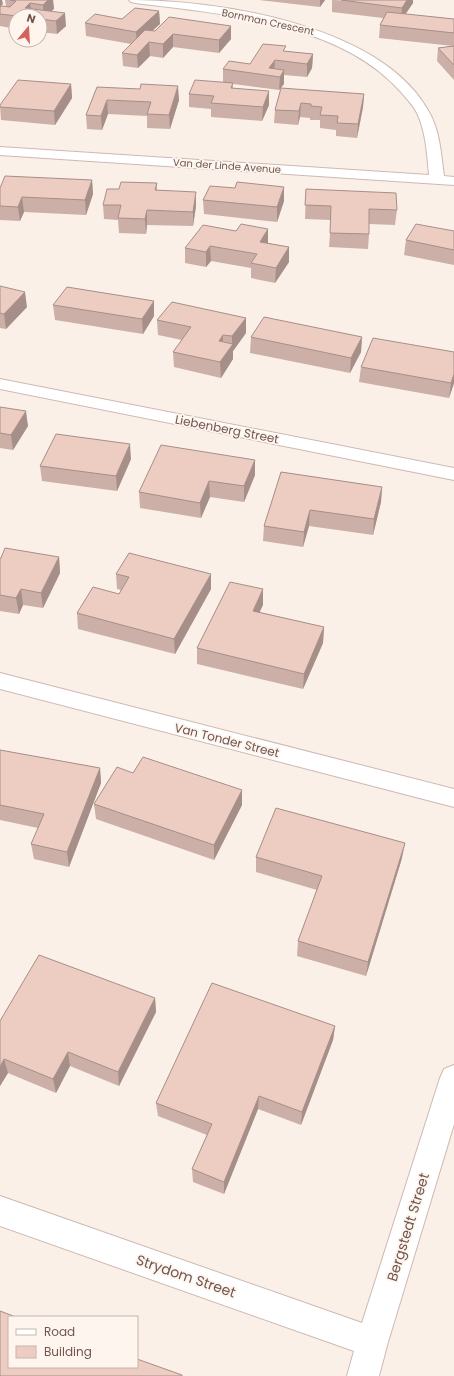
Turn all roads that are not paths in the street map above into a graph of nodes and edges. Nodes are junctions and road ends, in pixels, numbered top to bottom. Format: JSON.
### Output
{"nodes":[{"id":1,"x":135,"y":0,"type":"edge"},
{"id":2,"x":0,"y":151,"type":"edge"},
{"id":3,"x":437,"y":180,"type":"junction"},
{"id":4,"x":454,"y":181,"type":"edge"},
{"id":5,"x":0,"y":384,"type":"edge"},
{"id":6,"x":454,"y":474,"type":"edge"},
{"id":7,"x":0,"y":682,"type":"edge"},
{"id":8,"x":454,"y":798,"type":"edge"},
{"id":9,"x":454,"y":1078,"type":"edge"},
{"id":10,"x":0,"y":1211,"type":"edge"},
{"id":11,"x":372,"y":1342,"type":"junction"},
{"id":12,"x":363,"y":1376,"type":"edge"}],
"edges":[{"from":1,"to":3,"type":"street","name":"Bornman Crescent"},
{"from":2,"to":3,"type":"street","name":"Van der Linde Avenue"},
{"from":3,"to":4,"type":"street","name":"Van der Linde Avenue"},
{"from":5,"to":6,"type":"street","name":"Liebenberg Street"},
{"from":7,"to":8,"type":"street","name":"Van Tonder Street"},
{"from":9,"to":11,"type":"street","name":"Bergstedt Street"},
{"from":10,"to":11,"type":"street","name":"Strydom Street"},
{"from":11,"to":12,"type":"street","name":"Bergstedt Street"}]}
